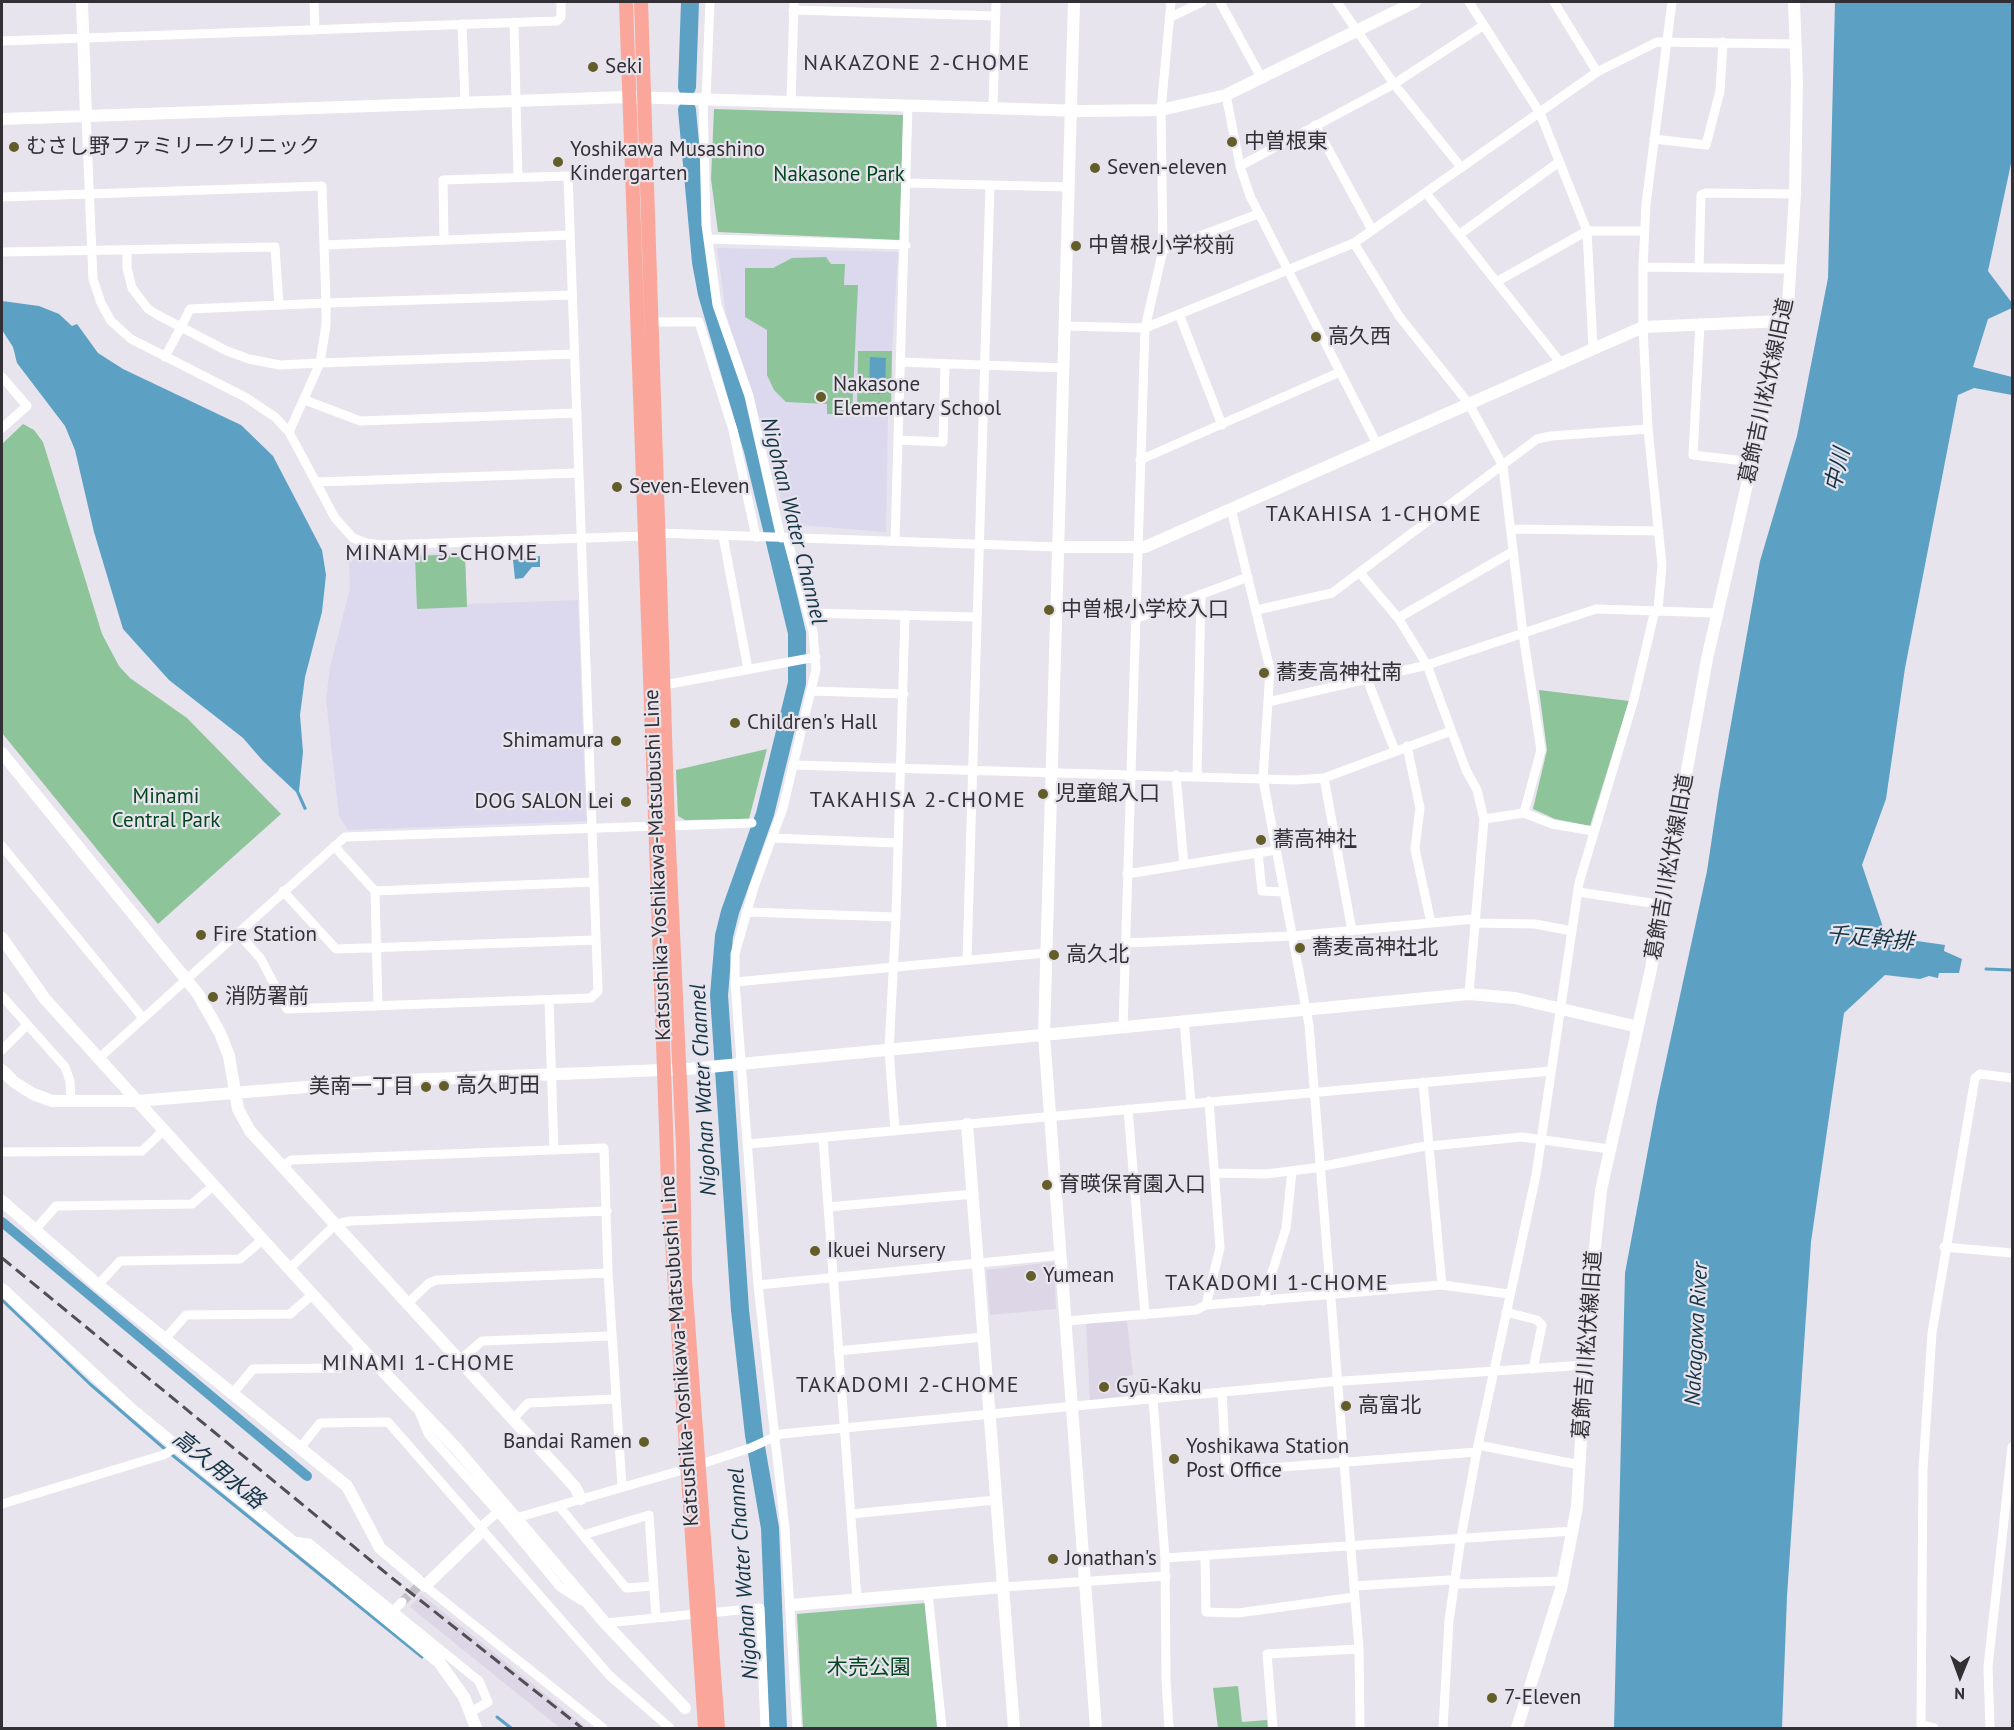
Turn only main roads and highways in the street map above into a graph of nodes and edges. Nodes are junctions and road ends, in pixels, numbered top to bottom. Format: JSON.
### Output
{"nodes":[{"id":1,"x":626,"y":2,"type":"edge"},
{"id":2,"x":641,"y":2,"type":"edge"},
{"id":3,"x":652,"y":534,"type":"junction"},
{"id":4,"x":663,"y":826,"type":"junction"},
{"id":5,"x":692,"y":1467,"type":"junction"},
{"id":6,"x":703,"y":1614,"type":"junction"},
{"id":7,"x":705,"y":1728,"type":"edge"},
{"id":8,"x":718,"y":1728,"type":"edge"}],
"edges":[{"from":1,"to":3,"type":"main road","name":"Katsushika-Yoshikawa-Matsubushi Line"},
{"from":2,"to":3,"type":"main road","name":"Katsushika-Yoshikawa-Matsubushi Line"},
{"from":3,"to":4,"type":"main road","name":"Katsushika-Yoshikawa-Matsubushi Line"},
{"from":3,"to":4,"type":"main road","name":"Katsushika-Yoshikawa-Matsubushi Line"},
{"from":4,"to":5,"type":"main road","name":"Katsushika-Yoshikawa-Matsubushi Line"},
{"from":4,"to":5,"type":"main road","name":"Katsushika-Yoshikawa-Matsubushi Line"},
{"from":5,"to":6,"type":"main road","name":"Katsushika-Yoshikawa-Matsubushi Line"},
{"from":6,"to":7,"type":"main road","name":"Katsushika-Yoshikawa-Matsubushi Line"},
{"from":6,"to":8,"type":"main road","name":"Katsushika-Yoshikawa-Matsubushi Line"}]}
